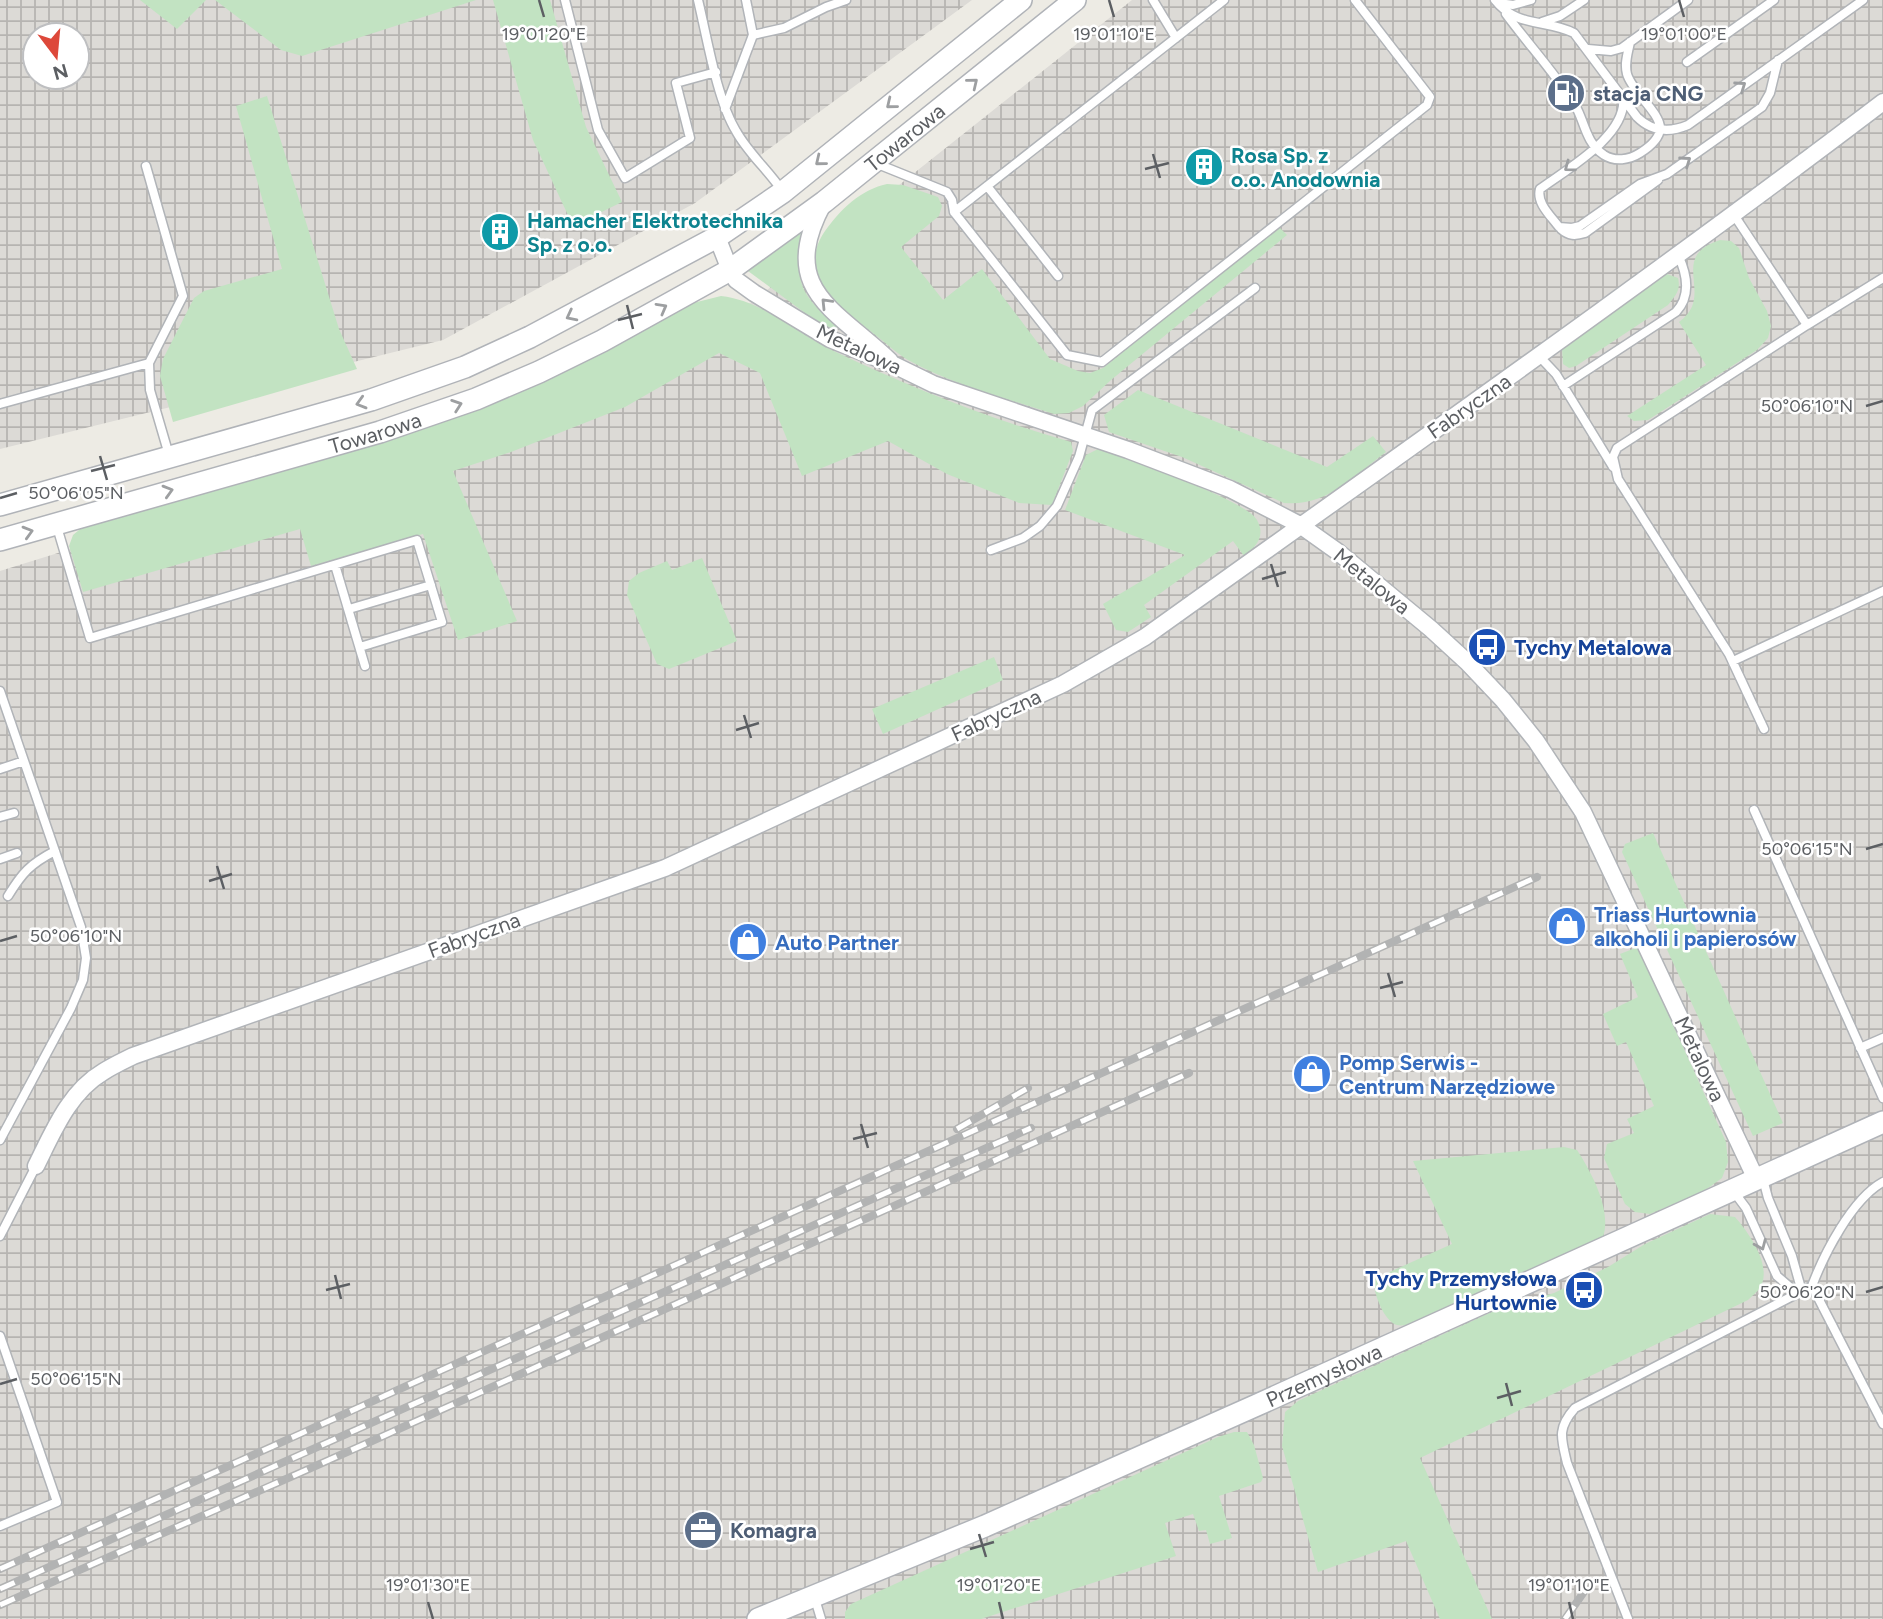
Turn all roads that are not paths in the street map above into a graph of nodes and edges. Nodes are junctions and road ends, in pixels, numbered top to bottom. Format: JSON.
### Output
{"nodes":[{"id":1,"x":565,"y":0,"type":"edge"},
{"id":2,"x":698,"y":0,"type":"edge"},
{"id":3,"x":746,"y":0,"type":"edge"},
{"id":4,"x":846,"y":0,"type":"edge"},
{"id":5,"x":1021,"y":0,"type":"edge"},
{"id":6,"x":1075,"y":0,"type":"edge"},
{"id":7,"x":1153,"y":0,"type":"edge"},
{"id":8,"x":1224,"y":0,"type":"edge"},
{"id":9,"x":1355,"y":0,"type":"edge"},
{"id":10,"x":1531,"y":0,"type":"edge"},
{"id":11,"x":1584,"y":0,"type":"edge"},
{"id":12,"x":1688,"y":0,"type":"edge"},
{"id":13,"x":1774,"y":0,"type":"edge"},
{"id":14,"x":1863,"y":0,"type":"edge"},
{"id":15,"x":1496,"y":1,"type":"edge"},
{"id":16,"x":1504,"y":12,"type":"junction"},
{"id":17,"x":1535,"y":23,"type":"junction"},
{"id":18,"x":753,"y":35,"type":"junction"},
{"id":19,"x":1176,"y":38,"type":"junction"},
{"id":20,"x":1630,"y":42,"type":"junction"},
{"id":21,"x":1588,"y":49,"type":"junction"},
{"id":22,"x":1779,"y":60,"type":"junction"},
{"id":23,"x":1688,"y":62,"type":"dead end"},
{"id":24,"x":716,"y":72,"type":"junction"},
{"id":25,"x":1623,"y":97,"type":"junction"},
{"id":26,"x":1883,"y":103,"type":"edge"},
{"id":27,"x":725,"y":109,"type":"junction"},
{"id":28,"x":1660,"y":130,"type":"junction"},
{"id":29,"x":1596,"y":147,"type":"junction"},
{"id":30,"x":875,"y":163,"type":"junction"},
{"id":31,"x":146,"y":166,"type":"dead end"},
{"id":32,"x":987,"y":186,"type":"junction"},
{"id":33,"x":783,"y":192,"type":"junction"},
{"id":34,"x":824,"y":202,"type":"junction"},
{"id":35,"x":954,"y":212,"type":"junction"},
{"id":36,"x":1734,"y":215,"type":"junction"},
{"id":37,"x":717,"y":237,"type":"junction"},
{"id":38,"x":1678,"y":255,"type":"junction"},
{"id":39,"x":730,"y":270,"type":"junction"},
{"id":40,"x":1058,"y":276,"type":"dead end"},
{"id":41,"x":1883,"y":278,"type":"edge"},
{"id":42,"x":1255,"y":288,"type":"dead end"},
{"id":43,"x":1807,"y":325,"type":"junction"},
{"id":44,"x":1539,"y":356,"type":"junction"},
{"id":45,"x":149,"y":363,"type":"junction"},
{"id":46,"x":894,"y":365,"type":"junction"},
{"id":47,"x":1563,"y":386,"type":"junction"},
{"id":48,"x":0,"y":404,"type":"edge"},
{"id":49,"x":1085,"y":437,"type":"junction"},
{"id":50,"x":170,"y":458,"type":"junction"},
{"id":51,"x":1614,"y":468,"type":"junction"},
{"id":52,"x":0,"y":505,"type":"edge"},
{"id":53,"x":56,"y":524,"type":"junction"},
{"id":54,"x":1300,"y":525,"type":"junction"},
{"id":55,"x":0,"y":540,"type":"edge"},
{"id":56,"x":991,"y":550,"type":"dead end"},
{"id":57,"x":335,"y":565,"type":"junction"},
{"id":58,"x":431,"y":585,"type":"junction"},
{"id":59,"x":1883,"y":591,"type":"edge"},
{"id":60,"x":349,"y":609,"type":"junction"},
{"id":61,"x":360,"y":647,"type":"junction"},
{"id":62,"x":1732,"y":661,"type":"junction"},
{"id":63,"x":365,"y":666,"type":"dead end"},
{"id":64,"x":0,"y":691,"type":"edge"},
{"id":65,"x":1763,"y":729,"type":"dead end"},
{"id":66,"x":24,"y":761,"type":"junction"},
{"id":67,"x":0,"y":769,"type":"edge"},
{"id":68,"x":1754,"y":810,"type":"dead end"},
{"id":69,"x":15,"y":813,"type":"dead end"},
{"id":70,"x":0,"y":817,"type":"edge"},
{"id":71,"x":55,"y":851,"type":"junction"},
{"id":72,"x":17,"y":853,"type":"dead end"},
{"id":73,"x":0,"y":859,"type":"edge"},
{"id":74,"x":8,"y":896,"type":"dead end"},
{"id":75,"x":1883,"y":1038,"type":"edge"},
{"id":76,"x":1860,"y":1048,"type":"junction"},
{"id":77,"x":1883,"y":1098,"type":"edge"},
{"id":78,"x":1883,"y":1122,"type":"edge"},
{"id":79,"x":0,"y":1140,"type":"edge"},
{"id":80,"x":36,"y":1166,"type":"joint"},
{"id":81,"x":1760,"y":1178,"type":"junction"},
{"id":82,"x":1883,"y":1182,"type":"edge"},
{"id":83,"x":1732,"y":1190,"type":"junction"},
{"id":84,"x":0,"y":1236,"type":"edge"},
{"id":85,"x":1812,"y":1286,"type":"junction"},
{"id":86,"x":1800,"y":1293,"type":"junction"},
{"id":87,"x":0,"y":1336,"type":"edge"},
{"id":88,"x":1883,"y":1424,"type":"edge"},
{"id":89,"x":0,"y":1526,"type":"edge"},
{"id":90,"x":814,"y":1596,"type":"junction"},
{"id":91,"x":758,"y":1619,"type":"edge"},
{"id":92,"x":821,"y":1619,"type":"edge"},
{"id":93,"x":1628,"y":1619,"type":"edge"}],
"edges":[{"from":1,"to":24,"type":"lane"},
{"from":2,"to":24,"type":"lane"},
{"from":3,"to":18,"type":"lane"},
{"from":4,"to":18,"type":"lane"},
{"from":5,"to":33,"type":"street","name":"Towarowa","one_way":true},
{"from":30,"to":6,"type":"street","name":"Towarowa","one_way":true},
{"from":7,"to":19,"type":"lane"},
{"from":8,"to":19,"type":"lane"},
{"from":9,"to":35,"type":"lane"},
{"from":10,"to":15,"type":"lane"},
{"from":11,"to":17,"type":"lane"},
{"from":12,"to":20,"type":"lane"},
{"from":13,"to":23,"type":"lane"},
{"from":14,"to":22,"type":"lane"},
{"from":15,"to":16,"type":"lane"},
{"from":16,"to":17,"type":"lane"},
{"from":16,"to":29,"type":"lane"},
{"from":17,"to":21,"type":"lane"},
{"from":18,"to":27,"type":"lane"},
{"from":19,"to":32,"type":"lane"},
{"from":20,"to":21,"type":"lane"},
{"from":20,"to":28,"type":"lane"},
{"from":21,"to":25,"type":"lane"},
{"from":28,"to":22,"type":"lane","one_way":true},
{"from":29,"to":22,"type":"lane","one_way":true},
{"from":24,"to":27,"type":"lane"},
{"from":25,"to":28,"type":"lane"},
{"from":25,"to":29,"type":"lane"},
{"from":26,"to":36,"type":"street","name":"Fabryczna"},
{"from":27,"to":33,"type":"lane"},
{"from":28,"to":29,"type":"lane"},
{"from":30,"to":34,"type":"street","name":"Towarowa"},
{"from":30,"to":35,"type":"lane"},
{"from":31,"to":45,"type":"lane"},
{"from":32,"to":35,"type":"lane"},
{"from":32,"to":40,"type":"lane"},
{"from":33,"to":37,"type":"street","name":"Towarowa"},
{"from":34,"to":39,"type":"street","name":"Towarowa"},
{"from":46,"to":34,"type":"street","one_way":true},
{"from":36,"to":38,"type":"street","name":"Fabryczna"},
{"from":36,"to":43,"type":"lane"},
{"from":37,"to":39,"type":"street"},
{"from":37,"to":50,"type":"street","name":"Towarowa","one_way":true},
{"from":38,"to":44,"type":"street","name":"Fabryczna"},
{"from":38,"to":47,"type":"lane"},
{"from":39,"to":46,"type":"street","name":"Metalowa"},
{"from":53,"to":39,"type":"street","name":"Towarowa","one_way":true},
{"from":41,"to":43,"type":"lane"},
{"from":42,"to":49,"type":"lane"},
{"from":43,"to":51,"type":"lane"},
{"from":44,"to":47,"type":"lane"},
{"from":44,"to":54,"type":"street","name":"Fabryczna"},
{"from":45,"to":48,"type":"lane"},
{"from":45,"to":50,"type":"lane"},
{"from":46,"to":49,"type":"street","name":"Metalowa"},
{"from":47,"to":51,"type":"lane"},
{"from":49,"to":54,"type":"street","name":"Metalowa"},
{"from":49,"to":56,"type":"lane"},
{"from":50,"to":52,"type":"street","name":"Towarowa"},
{"from":51,"to":62,"type":"lane"},
{"from":55,"to":53,"type":"street","name":"Towarowa","one_way":true},
{"from":53,"to":57,"type":"lane"},
{"from":54,"to":80,"type":"street","name":"Fabryczna"},
{"from":54,"to":81,"type":"street","name":"Metalowa"},
{"from":57,"to":58,"type":"lane"},
{"from":57,"to":60,"type":"lane"},
{"from":58,"to":60,"type":"lane"},
{"from":58,"to":61,"type":"lane"},
{"from":59,"to":62,"type":"lane"},
{"from":60,"to":61,"type":"lane"},
{"from":61,"to":63,"type":"lane"},
{"from":62,"to":65,"type":"lane"},
{"from":64,"to":66,"type":"lane"},
{"from":66,"to":67,"type":"lane"},
{"from":66,"to":71,"type":"lane"},
{"from":68,"to":76,"type":"lane"},
{"from":69,"to":70,"type":"lane"},
{"from":71,"to":74,"type":"lane"},
{"from":71,"to":79,"type":"lane"},
{"from":72,"to":73,"type":"lane"},
{"from":75,"to":76,"type":"lane"},
{"from":76,"to":77,"type":"lane"},
{"from":78,"to":81,"type":"street","name":"Przemysłowa"},
{"from":80,"to":84,"type":"lane"},
{"from":81,"to":83,"type":"street","name":"Przemysłowa"},
{"from":81,"to":86,"type":"lane"},
{"from":82,"to":85,"type":"lane"},
{"from":83,"to":86,"type":"lane","one_way":true},
{"from":83,"to":90,"type":"street","name":"Przemysłowa"},
{"from":85,"to":86,"type":"lane"},
{"from":85,"to":88,"type":"lane"},
{"from":86,"to":93,"type":"lane"},
{"from":87,"to":89,"type":"lane"},
{"from":90,"to":91,"type":"street","name":"Przemysłowa"},
{"from":90,"to":92,"type":"lane"}]}
